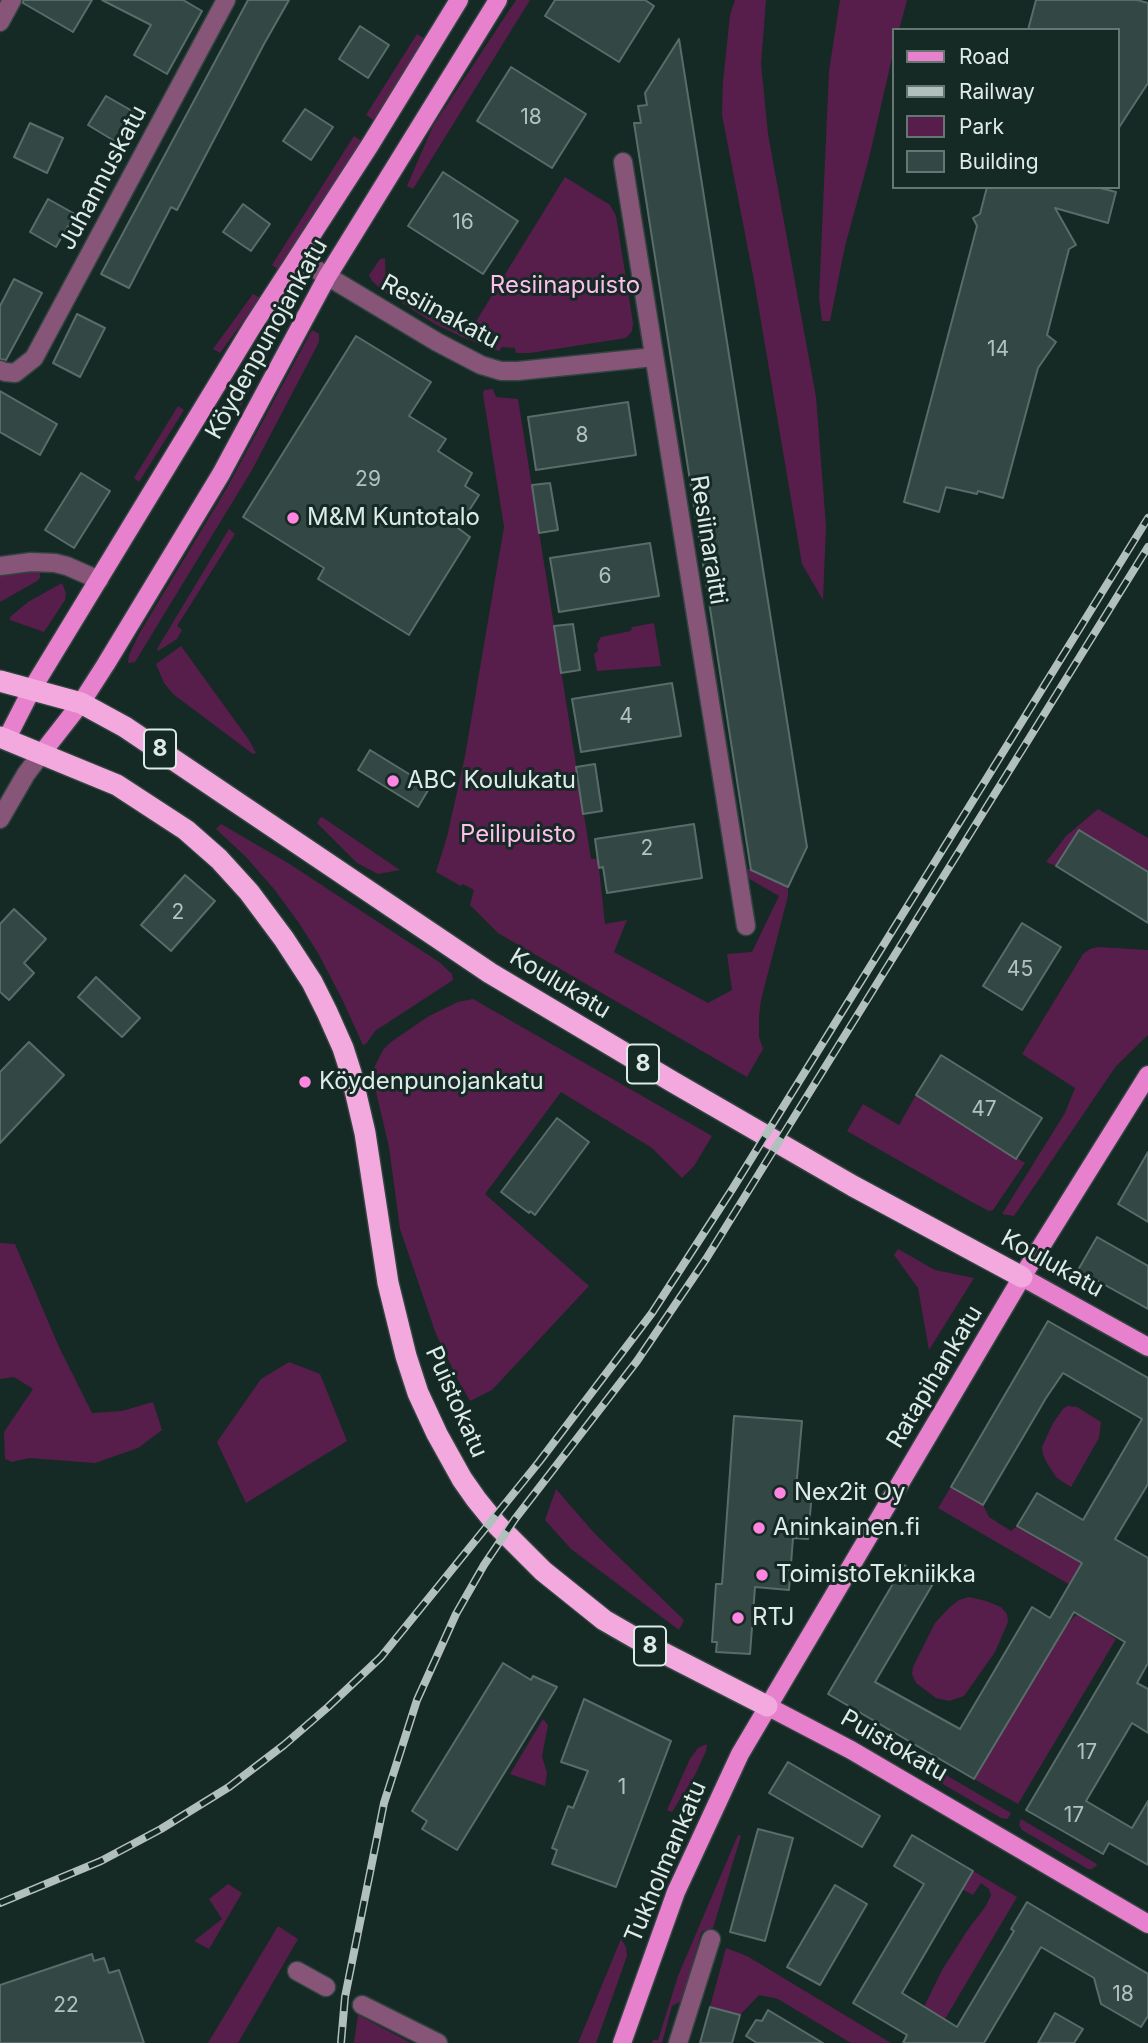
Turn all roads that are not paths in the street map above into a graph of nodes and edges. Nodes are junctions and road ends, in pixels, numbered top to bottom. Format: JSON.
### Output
{"nodes":[{"id":1,"x":12,"y":0,"type":"edge"},
{"id":2,"x":226,"y":0,"type":"edge"},
{"id":3,"x":458,"y":0,"type":"edge"},
{"id":4,"x":498,"y":0,"type":"edge"},
{"id":5,"x":0,"y":22,"type":"edge"},
{"id":6,"x":623,"y":162,"type":"dead end"},
{"id":7,"x":297,"y":258,"type":"junction"},
{"id":8,"x":327,"y":277,"type":"junction"},
{"id":9,"x":654,"y":357,"type":"junction"},
{"id":10,"x":7,"y":371,"type":"edge"},
{"id":11,"x":0,"y":566,"type":"edge"},
{"id":12,"x":99,"y":580,"type":"junction"},
{"id":13,"x":0,"y":681,"type":"edge"},
{"id":14,"x":32,"y":689,"type":"junction"},
{"id":15,"x":81,"y":703,"type":"junction"},
{"id":16,"x":2,"y":742,"type":"edge"},
{"id":17,"x":42,"y":753,"type":"junction"},
{"id":18,"x":0,"y":819,"type":"edge"},
{"id":19,"x":746,"y":926,"type":"dead end"},
{"id":20,"x":1148,"y":1075,"type":"edge"},
{"id":21,"x":1022,"y":1277,"type":"junction"},
{"id":22,"x":1148,"y":1347,"type":"edge"},
{"id":23,"x":767,"y":1706,"type":"junction"},
{"id":24,"x":1148,"y":1924,"type":"edge"},
{"id":25,"x":711,"y":1939,"type":"dead end"},
{"id":26,"x":297,"y":1971,"type":"dead end"},
{"id":27,"x":326,"y":1987,"type":"dead end"},
{"id":28,"x":362,"y":2005,"type":"dead end"},
{"id":29,"x":438,"y":2043,"type":"edge"},
{"id":30,"x":622,"y":2043,"type":"edge"},
{"id":31,"x":678,"y":2043,"type":"edge"}],
"edges":[{"from":1,"to":5,"type":"street"},
{"from":2,"to":10,"type":"street","name":"Juhannuskatu"},
{"from":3,"to":7,"type":"main road","name":"Köydenpunojankatu"},
{"from":4,"to":8,"type":"main road","name":"Köydenpunojankatu"},
{"from":6,"to":9,"type":"street","name":"Resiinaraitti"},
{"from":7,"to":8,"type":"street","name":"Resiinakatu"},
{"from":7,"to":12,"type":"main road","name":"Köydenpunojankatu"},
{"from":8,"to":9,"type":"street","name":"Resiinakatu"},
{"from":8,"to":15,"type":"main road","name":"Köydenpunojankatu"},
{"from":9,"to":19,"type":"street","name":"Resiinaraitti"},
{"from":11,"to":12,"type":"street"},
{"from":12,"to":14,"type":"main road","name":"Köydenpunojankatu"},
{"from":13,"to":14,"type":"highway","number":"8"},
{"from":14,"to":15,"type":"highway","name":"Koulukatu","number":"8"},
{"from":14,"to":16,"type":"main road","name":"Köydenpunojankatu"},
{"from":15,"to":17,"type":"main road","name":"Köydenpunojankatu"},
{"from":15,"to":21,"type":"highway","name":"Koulukatu","number":"8"},
{"from":16,"to":17,"type":"highway","number":"8"},
{"from":17,"to":18,"type":"street"},
{"from":17,"to":23,"type":"highway","name":"Puistokatu","number":"8"},
{"from":20,"to":21,"type":"main road","name":"Ratapihankatu"},
{"from":21,"to":22,"type":"main road","name":"Koulukatu","number":"8"},
{"from":21,"to":23,"type":"main road","name":"Ratapihankatu"},
{"from":23,"to":24,"type":"main road","name":"Puistokatu","number":"8"},
{"from":23,"to":30,"type":"main road","name":"Tukholmankatu"},
{"from":25,"to":31,"type":"street"},
{"from":26,"to":27,"type":"street"},
{"from":28,"to":29,"type":"street"}]}
